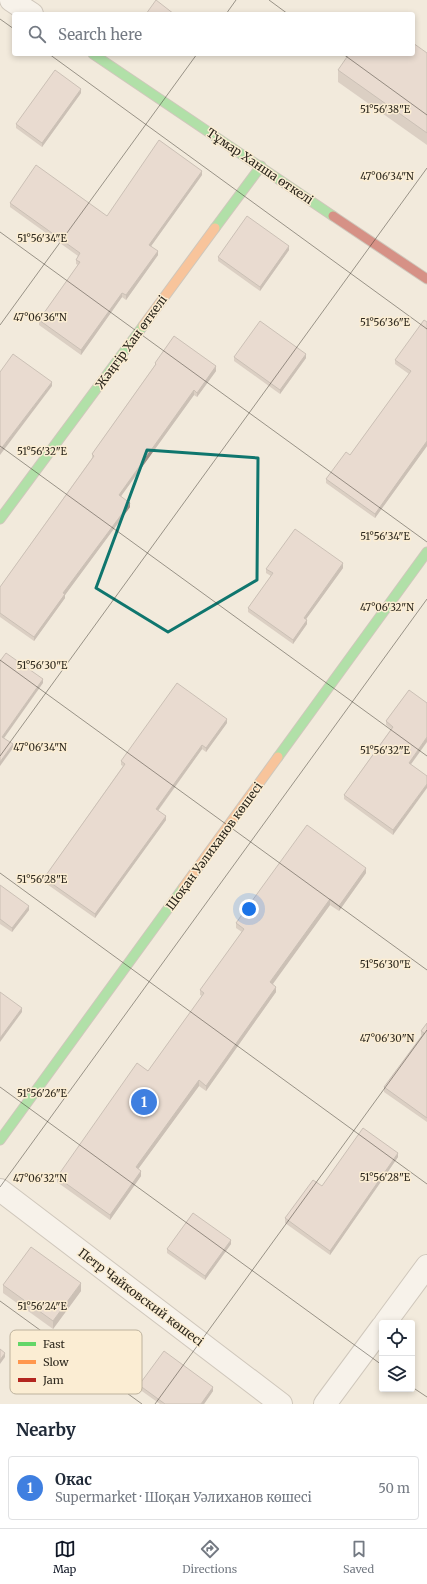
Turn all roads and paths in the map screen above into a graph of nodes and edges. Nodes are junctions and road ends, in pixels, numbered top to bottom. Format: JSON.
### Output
{"nodes":[{"id":1,"x":11,"y":0,"type":"edge"},
{"id":2,"x":29,"y":12,"type":"edge"},
{"id":3,"x":96,"y":56,"type":"edge"},
{"id":4,"x":261,"y":166,"type":"junction"},
{"id":5,"x":427,"y":279,"type":"edge"},
{"id":6,"x":0,"y":519,"type":"edge"},
{"id":7,"x":427,"y":552,"type":"edge"},
{"id":8,"x":0,"y":1140,"type":"edge"},
{"id":9,"x":0,"y":1190,"type":"edge"},
{"id":10,"x":427,"y":1266,"type":"edge"},
{"id":11,"x":387,"y":1320,"type":"edge"},
{"id":12,"x":379,"y":1331,"type":"edge"},
{"id":13,"x":281,"y":1404,"type":"edge"},
{"id":14,"x":325,"y":1404,"type":"edge"}],
"edges":[{"from":1,"to":2,"type":"street"},
{"from":3,"to":4,"type":"street","name":"Тұмар Ханша өткелі"},
{"from":4,"to":5,"type":"street","name":"Тұмар Ханша өткелі"},
{"from":4,"to":6,"type":"street","name":"Жәңгір Хан өткелі"},
{"from":7,"to":8,"type":"street","name":"Шоқан Уәлиханов көшесі"},
{"from":9,"to":13,"type":"street","name":"Петр Чайковский көшесі"},
{"from":10,"to":11,"type":"street"},
{"from":12,"to":14,"type":"street"}]}
